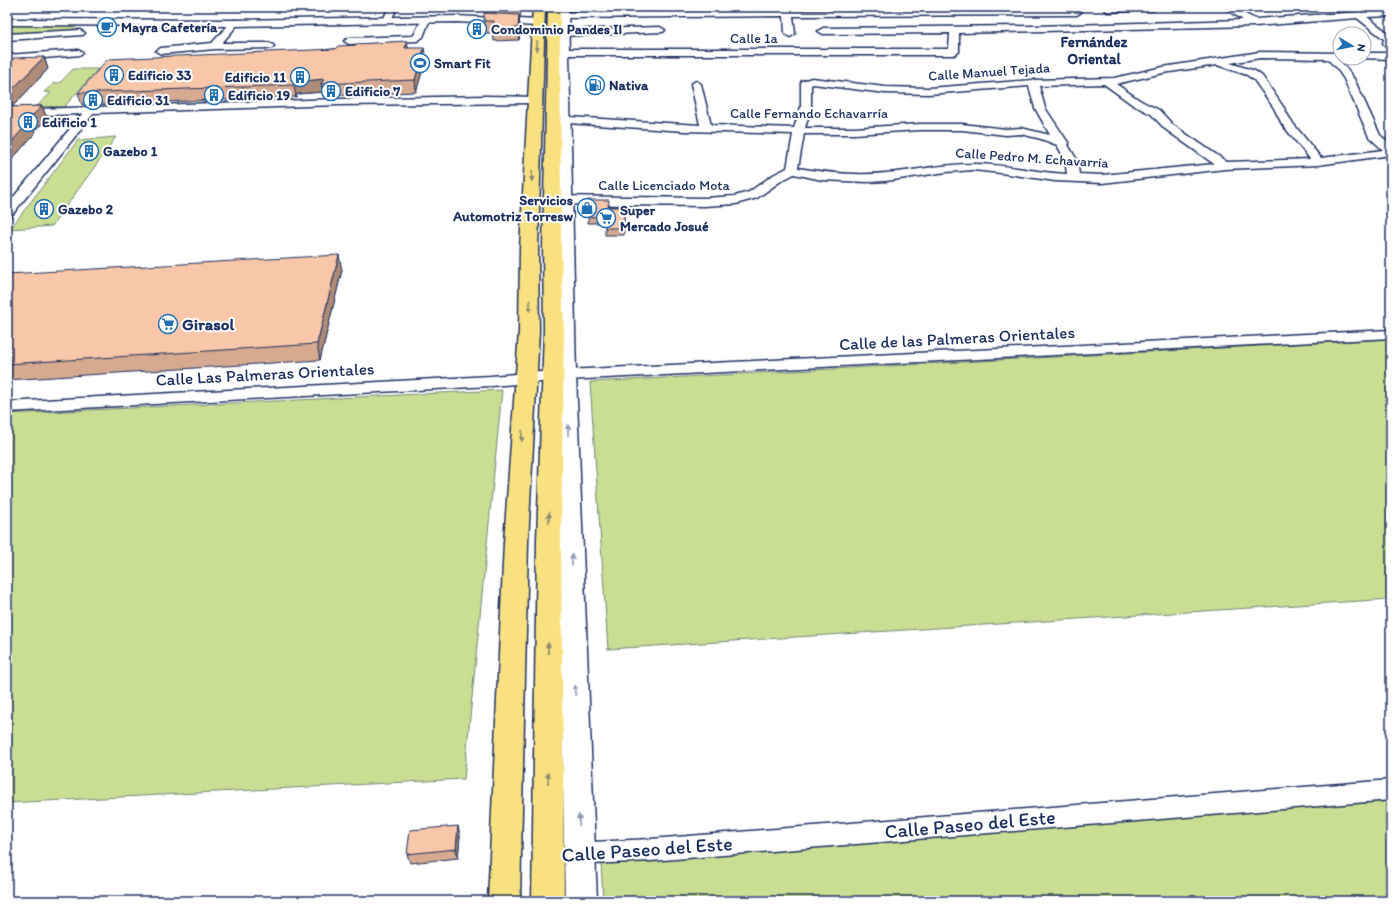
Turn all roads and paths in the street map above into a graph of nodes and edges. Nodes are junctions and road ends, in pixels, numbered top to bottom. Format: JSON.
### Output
{"nodes":[{"id":1,"x":1154,"y":7,"type":"edge"},
{"id":2,"x":1226,"y":7,"type":"edge"},
{"id":3,"x":393,"y":8,"type":"edge"},
{"id":4,"x":1108,"y":9,"type":"dead end"},
{"id":5,"x":789,"y":10,"type":"edge"},
{"id":6,"x":1077,"y":12,"type":"dead end"},
{"id":7,"x":1391,"y":13,"type":"edge"},
{"id":8,"x":538,"y":15,"type":"edge"},
{"id":9,"x":1358,"y":15,"type":"junction"},
{"id":10,"x":426,"y":19,"type":"junction"},
{"id":11,"x":387,"y":20,"type":"junction"},
{"id":12,"x":7,"y":22,"type":"edge"},
{"id":13,"x":235,"y":23,"type":"junction"},
{"id":14,"x":1255,"y":23,"type":"junction"},
{"id":15,"x":559,"y":28,"type":"edge"},
{"id":16,"x":660,"y":30,"type":"dead end"},
{"id":17,"x":955,"y":30,"type":"junction"},
{"id":18,"x":822,"y":31,"type":"dead end"},
{"id":19,"x":790,"y":34,"type":"dead end"},
{"id":20,"x":7,"y":37,"type":"edge"},
{"id":21,"x":80,"y":39,"type":"junction"},
{"id":22,"x":349,"y":41,"type":"dead end"},
{"id":23,"x":215,"y":46,"type":"junction"},
{"id":24,"x":269,"y":46,"type":"dead end"},
{"id":25,"x":1391,"y":48,"type":"edge"},
{"id":26,"x":162,"y":50,"type":"dead end"},
{"id":27,"x":1332,"y":56,"type":"edge"},
{"id":28,"x":1372,"y":56,"type":"edge"},
{"id":29,"x":1391,"y":56,"type":"edge"},
{"id":30,"x":7,"y":58,"type":"edge"},
{"id":31,"x":1219,"y":62,"type":"junction"},
{"id":32,"x":79,"y":65,"type":"dead end"},
{"id":33,"x":1341,"y":66,"type":"edge"},
{"id":34,"x":1106,"y":81,"type":"junction"},
{"id":35,"x":1033,"y":83,"type":"junction"},
{"id":36,"x":696,"y":84,"type":"dead end"},
{"id":37,"x":536,"y":96,"type":"junction"},
{"id":38,"x":1040,"y":108,"type":"junction"},
{"id":39,"x":92,"y":110,"type":"junction"},
{"id":40,"x":7,"y":112,"type":"edge"},
{"id":41,"x":558,"y":120,"type":"junction"},
{"id":42,"x":1028,"y":124,"type":"junction"},
{"id":43,"x":706,"y":129,"type":"junction"},
{"id":44,"x":798,"y":131,"type":"junction"},
{"id":45,"x":1063,"y":144,"type":"junction"},
{"id":46,"x":1391,"y":152,"type":"edge"},
{"id":47,"x":1318,"y":162,"type":"junction"},
{"id":48,"x":1225,"y":166,"type":"junction"},
{"id":49,"x":792,"y":170,"type":"junction"},
{"id":50,"x":1074,"y":178,"type":"junction"},
{"id":51,"x":558,"y":200,"type":"junction"},
{"id":52,"x":7,"y":213,"type":"edge"},
{"id":53,"x":1391,"y":334,"type":"edge"},
{"id":54,"x":560,"y":376,"type":"junction"},
{"id":55,"x":526,"y":379,"type":"junction"},
{"id":56,"x":7,"y":407,"type":"edge"},
{"id":57,"x":1391,"y":790,"type":"edge"},
{"id":58,"x":580,"y":854,"type":"junction"},
{"id":59,"x":548,"y":856,"type":"junction"},
{"id":60,"x":504,"y":901,"type":"edge"},
{"id":61,"x":548,"y":901,"type":"edge"},
{"id":62,"x":581,"y":901,"type":"edge"}],
"edges":[{"from":1,"to":4,"type":"street"},
{"from":2,"to":14,"type":"street"},
{"from":3,"to":11,"type":"street"},
{"from":5,"to":6,"type":"street"},
{"from":5,"to":15,"type":"street"},
{"from":5,"to":19,"type":"street"},
{"from":7,"to":9,"type":"street"},
{"from":8,"to":10,"type":"street"},
{"from":8,"to":37,"type":"main road","one_way":true},
{"from":9,"to":14,"type":"street"},
{"from":9,"to":25,"type":"street"},
{"from":10,"to":11,"type":"street"},
{"from":10,"to":22,"type":"street"},
{"from":11,"to":13,"type":"street"},
{"from":12,"to":21,"type":"street"},
{"from":13,"to":21,"type":"street"},
{"from":13,"to":23,"type":"street"},
{"from":14,"to":17,"type":"street"},
{"from":15,"to":16,"type":"street"},
{"from":15,"to":17,"type":"street","name":"Calle 1a"},
{"from":15,"to":41,"type":"street"},
{"from":17,"to":18,"type":"street"},
{"from":20,"to":21,"type":"street"},
{"from":21,"to":30,"type":"street"},
{"from":21,"to":32,"type":"street"},
{"from":23,"to":24,"type":"street"},
{"from":23,"to":26,"type":"street"},
{"from":27,"to":31,"type":"street","name":"Calle Manuel Tejada"},
{"from":28,"to":29,"type":"street"},
{"from":31,"to":34,"type":"street","name":"Calle Manuel Tejada"},
{"from":31,"to":47,"type":"street"},
{"from":33,"to":46,"type":"street"},
{"from":34,"to":35,"type":"street","name":"Calle Manuel Tejada"},
{"from":34,"to":48,"type":"street"},
{"from":35,"to":38,"type":"street"},
{"from":35,"to":44,"type":"street","name":"Calle Manuel Tejada"},
{"from":36,"to":43,"type":"street"},
{"from":37,"to":39,"type":"street"},
{"from":37,"to":55,"type":"main road","one_way":true},
{"from":38,"to":42,"type":"street"},
{"from":38,"to":45,"type":"street"},
{"from":39,"to":40,"type":"street"},
{"from":39,"to":52,"type":"street"},
{"from":41,"to":43,"type":"street","name":"Calle Fernando Echavarría"},
{"from":41,"to":51,"type":"street"},
{"from":42,"to":44,"type":"street","name":"Calle Fernando Echavarría"},
{"from":42,"to":45,"type":"street","name":"Calle Fernando Echavarría"},
{"from":43,"to":44,"type":"street","name":"Calle Fernando Echavarría"},
{"from":44,"to":49,"type":"street"},
{"from":45,"to":50,"type":"street"},
{"from":46,"to":47,"type":"street","name":"Calle Pedro M. Echavarría"},
{"from":47,"to":48,"type":"street","name":"Calle Pedro M. Echavarría"},
{"from":48,"to":50,"type":"street","name":"Calle Pedro M. Echavarría"},
{"from":49,"to":50,"type":"street","name":"Calle Pedro M. Echavarría"},
{"from":49,"to":51,"type":"street","name":"Calle Licenciado Mota"},
{"from":51,"to":54,"type":"street"},
{"from":53,"to":54,"type":"street","name":"Calle de las Palmeras Orientales"},
{"from":54,"to":55,"type":"street","name":"Calle de las Palmeras Orientales"},
{"from":58,"to":54,"type":"street","one_way":true},
{"from":59,"to":54,"type":"main road","one_way":true},
{"from":55,"to":56,"type":"street","name":"Calle Las Palmeras Orientales"},
{"from":55,"to":60,"type":"main road","one_way":true},
{"from":57,"to":58,"type":"street","name":"Calle Paseo del Este"},
{"from":58,"to":59,"type":"street","name":"Calle Paseo del Este"},
{"from":58,"to":62,"type":"street"},
{"from":59,"to":61,"type":"main road"}]}
